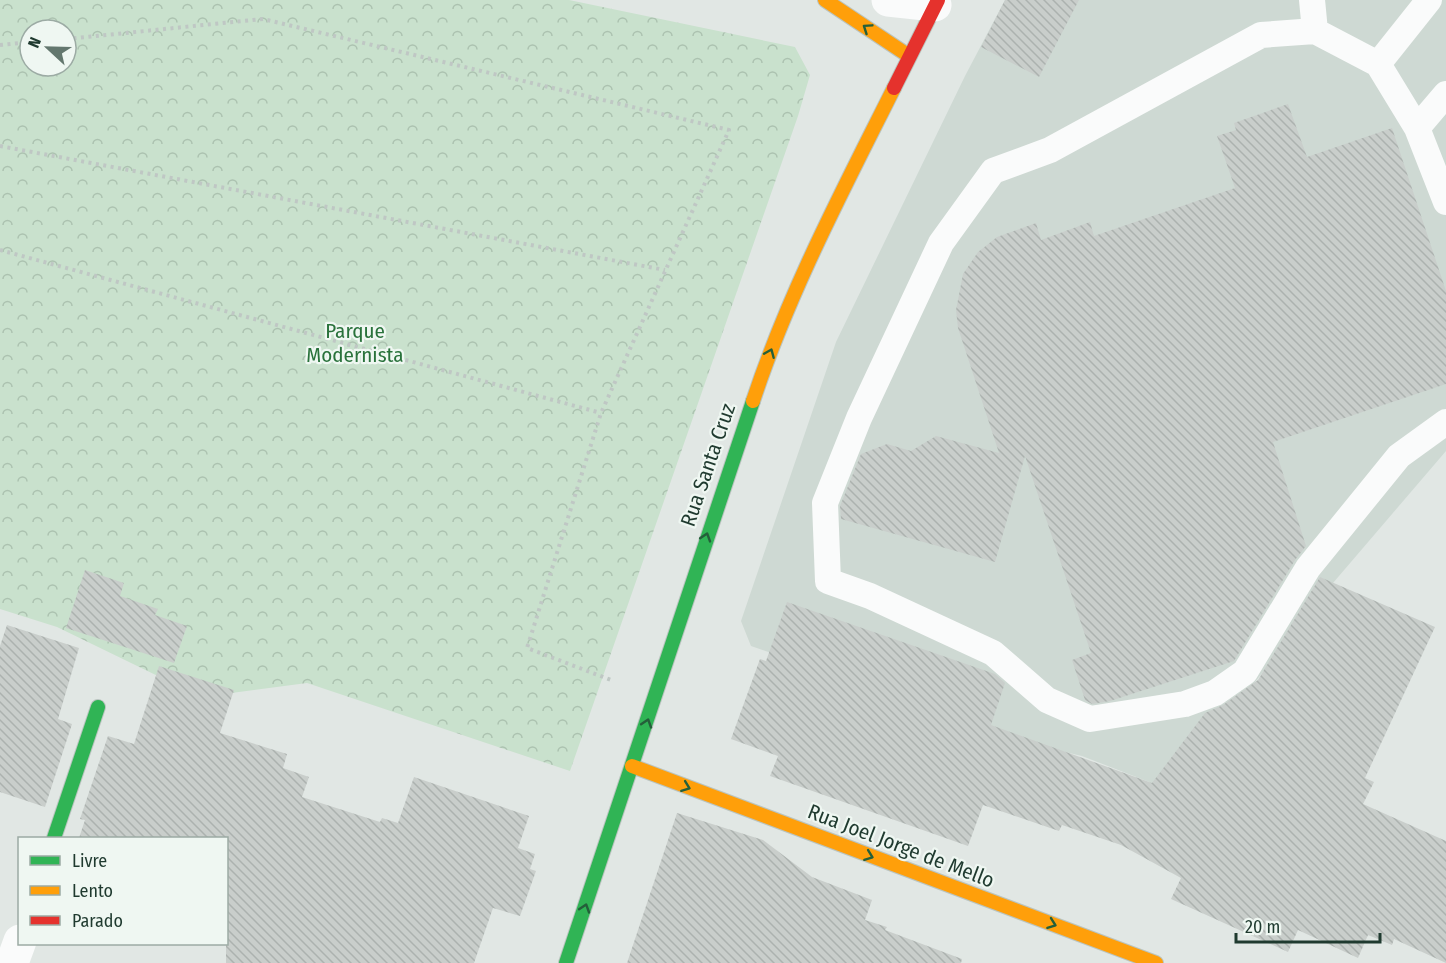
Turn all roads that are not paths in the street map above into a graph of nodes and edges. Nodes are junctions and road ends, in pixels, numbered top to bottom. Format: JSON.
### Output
{"nodes":[{"id":1,"x":825,"y":0,"type":"edge"},
{"id":2,"x":888,"y":0,"type":"edge"},
{"id":3,"x":1312,"y":0,"type":"edge"},
{"id":4,"x":1429,"y":0,"type":"edge"},
{"id":5,"x":937,"y":2,"type":"edge"},
{"id":6,"x":1316,"y":31,"type":"junction"},
{"id":7,"x":909,"y":56,"type":"junction"},
{"id":8,"x":1378,"y":64,"type":"junction"},
{"id":9,"x":1446,"y":94,"type":"edge"},
{"id":10,"x":1417,"y":128,"type":"junction"},
{"id":11,"x":1446,"y":202,"type":"edge"},
{"id":12,"x":1446,"y":422,"type":"edge"},
{"id":13,"x":98,"y":707,"type":"dead end"},
{"id":14,"x":632,"y":766,"type":"junction"},
{"id":15,"x":54,"y":837,"type":"edge"},
{"id":16,"x":19,"y":945,"type":"edge"},
{"id":17,"x":12,"y":963,"type":"edge"},
{"id":18,"x":566,"y":963,"type":"edge"},
{"id":19,"x":1156,"y":963,"type":"edge"}],
"edges":[{"from":7,"to":1,"type":"street","one_way":true},
{"from":2,"to":5,"type":"street"},
{"from":3,"to":6,"type":"lane"},
{"from":4,"to":8,"type":"lane"},
{"from":5,"to":7,"type":"street","name":"Rua Santa Cruz"},
{"from":6,"to":8,"type":"lane"},
{"from":6,"to":12,"type":"lane"},
{"from":14,"to":7,"type":"street","name":"Rua Santa Cruz","one_way":true},
{"from":8,"to":10,"type":"lane"},
{"from":9,"to":10,"type":"lane"},
{"from":10,"to":11,"type":"lane"},
{"from":13,"to":15,"type":"street"},
{"from":18,"to":14,"type":"street","name":"Rua Santa Cruz","one_way":true},
{"from":14,"to":19,"type":"street","name":"Rua Joel Jorge de Mello","one_way":true},
{"from":16,"to":17,"type":"street"}]}
